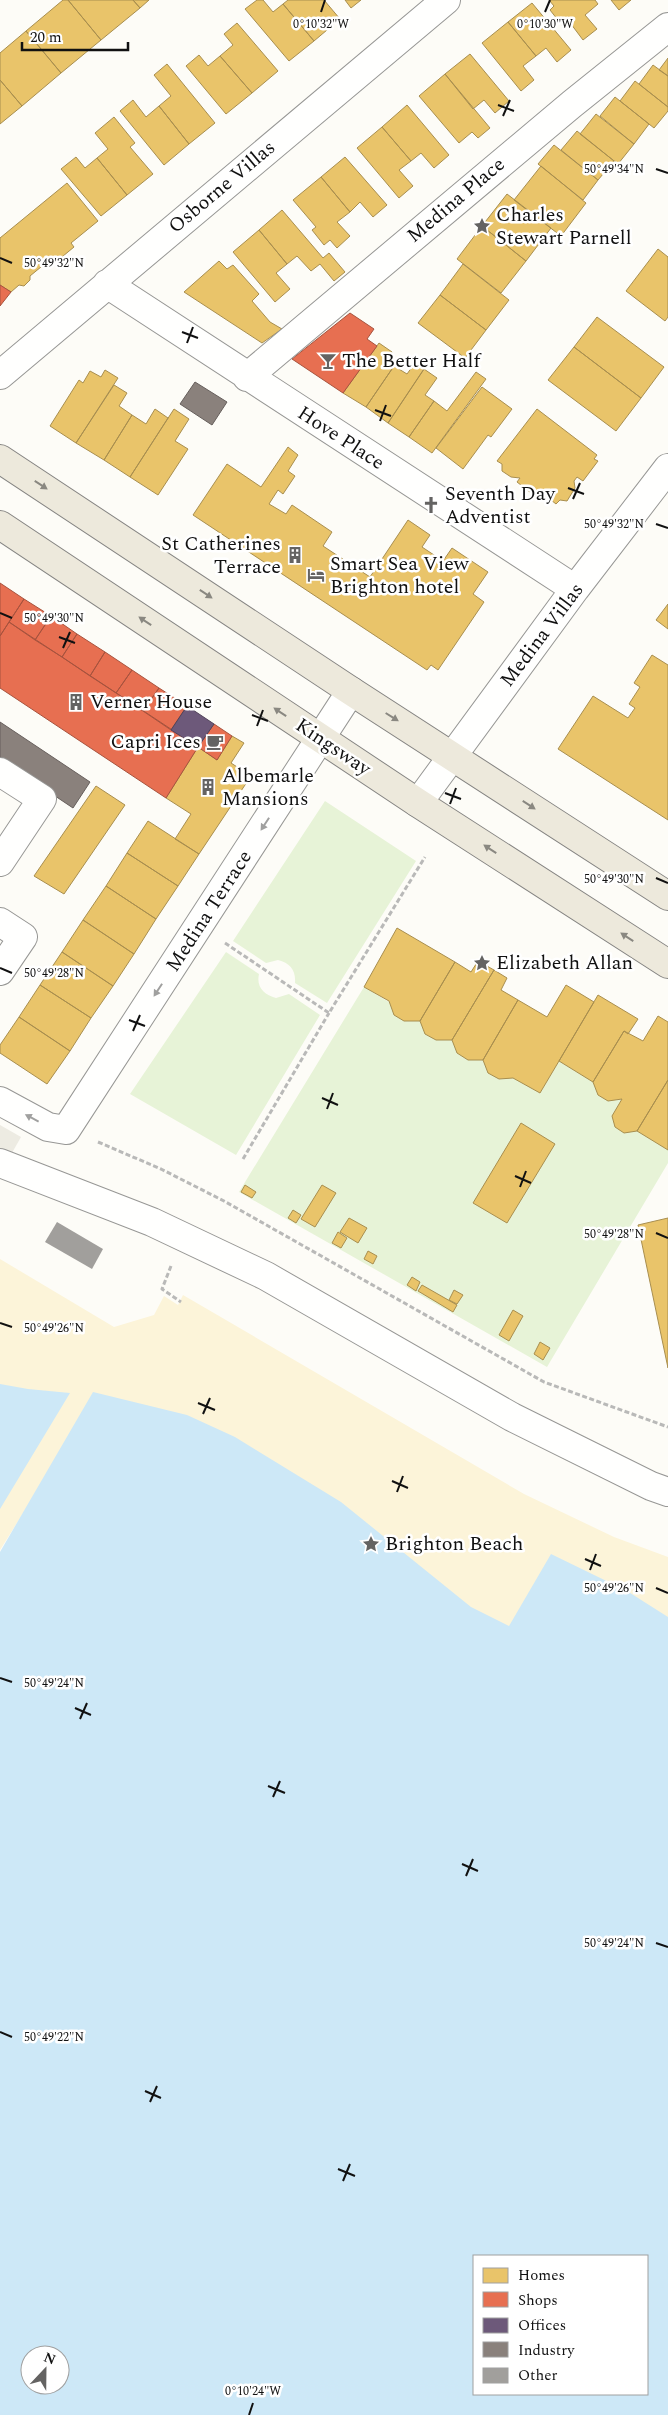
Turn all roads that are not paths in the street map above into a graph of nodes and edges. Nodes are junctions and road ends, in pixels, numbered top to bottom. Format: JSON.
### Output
{"nodes":[{"id":1,"x":446,"y":0,"type":"edge"},
{"id":2,"x":668,"y":27,"type":"edge"},
{"id":3,"x":107,"y":284,"type":"junction"},
{"id":4,"x":0,"y":375,"type":"edge"},
{"id":5,"x":247,"y":377,"type":"junction"},
{"id":6,"x":0,"y":459,"type":"edge"},
{"id":7,"x":668,"y":468,"type":"edge"},
{"id":8,"x":0,"y":525,"type":"edge"},
{"id":9,"x":575,"y":590,"type":"junction"},
{"id":10,"x":351,"y":691,"type":"junction"},
{"id":11,"x":320,"y":739,"type":"junction"},
{"id":12,"x":452,"y":755,"type":"junction"},
{"id":13,"x":0,"y":772,"type":"edge"},
{"id":14,"x":418,"y":803,"type":"junction"},
{"id":15,"x":0,"y":862,"type":"edge"},
{"id":16,"x":668,"y":896,"type":"edge"},
{"id":17,"x":0,"y":922,"type":"edge"},
{"id":18,"x":668,"y":964,"type":"edge"},
{"id":19,"x":0,"y":971,"type":"edge"},
{"id":20,"x":0,"y":1101,"type":"edge"},
{"id":21,"x":2,"y":1164,"type":"edge"},
{"id":22,"x":668,"y":1492,"type":"edge"}],
"edges":[{"from":1,"to":3,"type":"street","name":"Osborne Villas"},
{"from":2,"to":5,"type":"street","name":"Medina Place"},
{"from":3,"to":4,"type":"street","name":"Osborne Villas"},
{"from":3,"to":5,"type":"street","name":"Hove Place"},
{"from":5,"to":9,"type":"street","name":"Hove Place"},
{"from":6,"to":10,"type":"main road","one_way":true},
{"from":7,"to":9,"type":"street","name":"Medina Villas"},
{"from":11,"to":8,"type":"main road","name":"Kingsway","one_way":true},
{"from":9,"to":12,"type":"street","name":"Medina Villas"},
{"from":10,"to":11,"type":"street","name":"Medina Terrace"},
{"from":10,"to":12,"type":"main road","one_way":true},
{"from":11,"to":14,"type":"main road","name":"Kingsway"},
{"from":11,"to":20,"type":"street","name":"Medina Terrace","one_way":true},
{"from":12,"to":14,"type":"street","name":"Medina Villas"},
{"from":12,"to":16,"type":"main road","one_way":true},
{"from":13,"to":15,"type":"street"},
{"from":18,"to":14,"type":"main road","name":"Kingsway","one_way":true},
{"from":17,"to":19,"type":"street"},
{"from":21,"to":22,"type":"street"}]}
